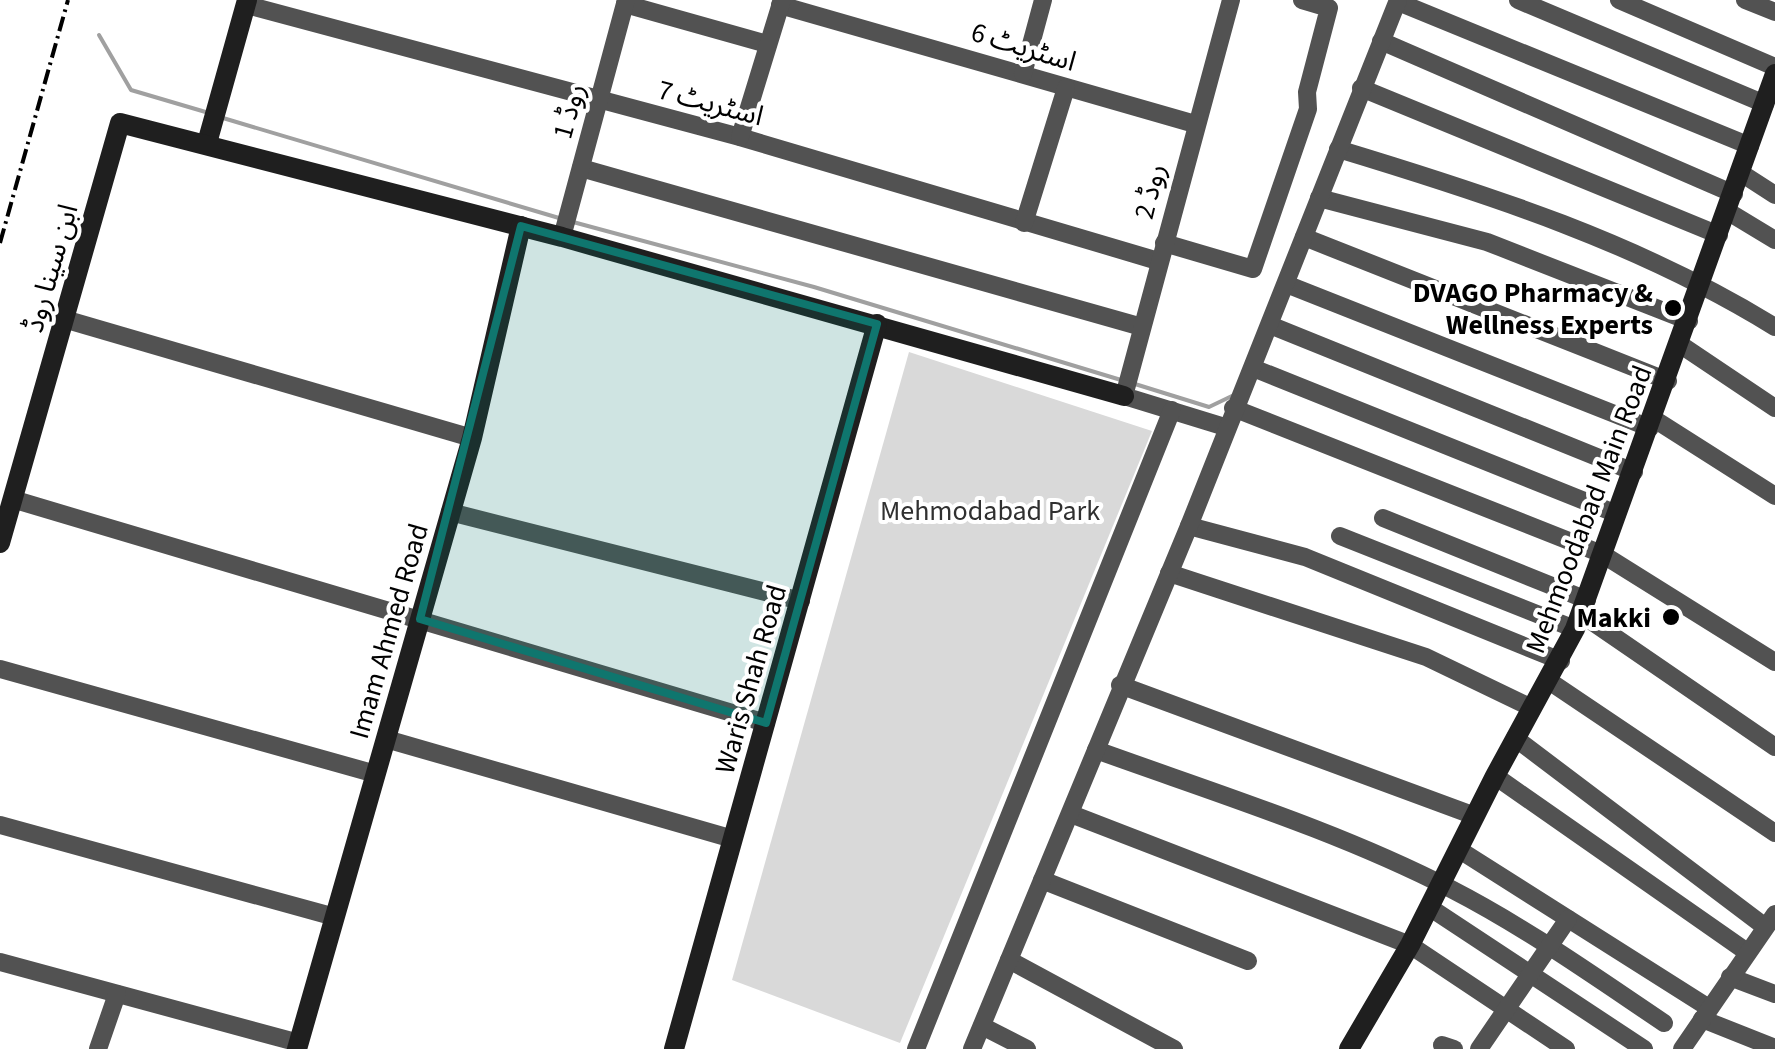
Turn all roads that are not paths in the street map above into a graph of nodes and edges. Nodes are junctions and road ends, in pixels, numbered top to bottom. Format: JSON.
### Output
{"nodes":[{"id":1,"x":1043,"y":0,"type":"edge"},
{"id":2,"x":1231,"y":0,"type":"edge"},
{"id":3,"x":1302,"y":0,"type":"edge"},
{"id":4,"x":1518,"y":0,"type":"edge"},
{"id":5,"x":1619,"y":0,"type":"edge"},
{"id":6,"x":1745,"y":0,"type":"edge"},
{"id":7,"x":1398,"y":1,"type":"edge"},
{"id":8,"x":248,"y":2,"type":"edge"},
{"id":9,"x":625,"y":2,"type":"edge"},
{"id":10,"x":781,"y":2,"type":"edge"},
{"id":11,"x":1330,"y":4,"type":"edge"},
{"id":12,"x":1775,"y":12,"type":"edge"},
{"id":13,"x":1381,"y":41,"type":"junction"},
{"id":14,"x":766,"y":44,"type":"junction"},
{"id":15,"x":1775,"y":70,"type":"edge"},
{"id":16,"x":1022,"y":74,"type":"junction"},
{"id":17,"x":1066,"y":88,"type":"junction"},
{"id":18,"x":1361,"y":88,"type":"junction"},
{"id":19,"x":600,"y":100,"type":"junction"},
{"id":20,"x":1766,"y":119,"type":"edge"},
{"id":21,"x":1194,"y":124,"type":"junction"},
{"id":22,"x":740,"y":138,"type":"junction"},
{"id":23,"x":207,"y":144,"type":"junction"},
{"id":24,"x":1750,"y":146,"type":"junction"},
{"id":25,"x":1338,"y":149,"type":"junction"},
{"id":26,"x":581,"y":168,"type":"junction"},
{"id":27,"x":1741,"y":173,"type":"junction"},
{"id":28,"x":1775,"y":195,"type":"edge"},
{"id":29,"x":1319,"y":198,"type":"junction"},
{"id":30,"x":1730,"y":202,"type":"junction"},
{"id":31,"x":1024,"y":223,"type":"junction"},
{"id":32,"x":521,"y":226,"type":"junction"},
{"id":33,"x":564,"y":229,"type":"junction"},
{"id":34,"x":1719,"y":235,"type":"junction"},
{"id":35,"x":1304,"y":237,"type":"junction"},
{"id":36,"x":1775,"y":240,"type":"edge"},
{"id":37,"x":1161,"y":252,"type":"junction"},
{"id":38,"x":1703,"y":282,"type":"junction"},
{"id":39,"x":1286,"y":284,"type":"junction"},
{"id":40,"x":64,"y":319,"type":"junction"},
{"id":41,"x":1689,"y":321,"type":"junction"},
{"id":42,"x":877,"y":324,"type":"junction"},
{"id":43,"x":1270,"y":324,"type":"junction"},
{"id":44,"x":1775,"y":327,"type":"edge"},
{"id":45,"x":1141,"y":330,"type":"junction"},
{"id":46,"x":1681,"y":346,"type":"junction"},
{"id":47,"x":1253,"y":368,"type":"junction"},
{"id":48,"x":1668,"y":380,"type":"junction"},
{"id":49,"x":1126,"y":390,"type":"junction"},
{"id":50,"x":1234,"y":408,"type":"junction"},
{"id":51,"x":1775,"y":408,"type":"edge"},
{"id":52,"x":1172,"y":410,"type":"junction"},
{"id":53,"x":1652,"y":424,"type":"junction"},
{"id":54,"x":1225,"y":428,"type":"junction"},
{"id":55,"x":472,"y":438,"type":"junction"},
{"id":56,"x":1634,"y":472,"type":"junction"},
{"id":57,"x":1775,"y":496,"type":"edge"},
{"id":58,"x":12,"y":500,"type":"junction"},
{"id":59,"x":450,"y":512,"type":"junction"},
{"id":60,"x":1618,"y":514,"type":"junction"},
{"id":61,"x":1383,"y":518,"type":"dead end"},
{"id":62,"x":1189,"y":526,"type":"junction"},
{"id":63,"x":1340,"y":536,"type":"dead end"},
{"id":64,"x":0,"y":543,"type":"edge"},
{"id":65,"x":1602,"y":554,"type":"junction"},
{"id":66,"x":1169,"y":573,"type":"junction"},
{"id":67,"x":801,"y":601,"type":"junction"},
{"id":68,"x":1581,"y":614,"type":"junction"},
{"id":69,"x":420,"y":619,"type":"junction"},
{"id":70,"x":1561,"y":661,"type":"junction"},
{"id":71,"x":1775,"y":662,"type":"edge"},
{"id":72,"x":0,"y":668,"type":"edge"},
{"id":73,"x":1549,"y":680,"type":"junction"},
{"id":74,"x":1120,"y":685,"type":"junction"},
{"id":75,"x":1532,"y":708,"type":"junction"},
{"id":76,"x":766,"y":723,"type":"junction"},
{"id":77,"x":1515,"y":738,"type":"junction"},
{"id":78,"x":386,"y":739,"type":"junction"},
{"id":79,"x":1775,"y":747,"type":"edge"},
{"id":80,"x":1096,"y":750,"type":"junction"},
{"id":81,"x":376,"y":774,"type":"junction"},
{"id":82,"x":1494,"y":776,"type":"junction"},
{"id":83,"x":1071,"y":814,"type":"junction"},
{"id":84,"x":1475,"y":816,"type":"junction"},
{"id":85,"x":0,"y":825,"type":"edge"},
{"id":86,"x":1775,"y":834,"type":"edge"},
{"id":87,"x":733,"y":839,"type":"junction"},
{"id":88,"x":1458,"y":848,"type":"junction"},
{"id":89,"x":1042,"y":880,"type":"junction"},
{"id":90,"x":1441,"y":884,"type":"junction"},
{"id":91,"x":1429,"y":907,"type":"junction"},
{"id":92,"x":335,"y":917,"type":"junction"},
{"id":93,"x":1568,"y":919,"type":"junction"},
{"id":94,"x":1768,"y":929,"type":"edge"},
{"id":95,"x":1410,"y":945,"type":"junction"},
{"id":96,"x":1550,"y":946,"type":"junction"},
{"id":97,"x":1748,"y":952,"type":"junction"},
{"id":98,"x":1009,"y":960,"type":"junction"},
{"id":99,"x":0,"y":962,"type":"edge"},
{"id":100,"x":1248,"y":962,"type":"dead end"},
{"id":101,"x":1530,"y":974,"type":"junction"},
{"id":102,"x":1730,"y":977,"type":"junction"},
{"id":103,"x":116,"y":994,"type":"junction"},
{"id":104,"x":1775,"y":994,"type":"edge"},
{"id":105,"x":1506,"y":1009,"type":"junction"},
{"id":106,"x":1706,"y":1013,"type":"junction"},
{"id":107,"x":1664,"y":1023,"type":"dead end"},
{"id":108,"x":982,"y":1026,"type":"junction"},
{"id":109,"x":298,"y":1046,"type":"edge"},
{"id":110,"x":1775,"y":1048,"type":"edge"},
{"id":111,"x":98,"y":1049,"type":"edge"},
{"id":112,"x":674,"y":1049,"type":"edge"},
{"id":113,"x":916,"y":1049,"type":"edge"},
{"id":114,"x":972,"y":1049,"type":"edge"},
{"id":115,"x":1027,"y":1049,"type":"edge"},
{"id":116,"x":1174,"y":1049,"type":"edge"},
{"id":117,"x":1349,"y":1049,"type":"edge"},
{"id":118,"x":1479,"y":1049,"type":"edge"},
{"id":119,"x":1566,"y":1049,"type":"edge"},
{"id":120,"x":1644,"y":1049,"type":"edge"},
{"id":121,"x":1682,"y":1049,"type":"edge"}],
"edges":[{"from":1,"to":16,"type":"street"},
{"from":2,"to":21,"type":"street","name":"روڈ 2"},
{"from":3,"to":11,"type":"street"},
{"from":4,"to":20,"type":"street"},
{"from":5,"to":15,"type":"street"},
{"from":6,"to":12,"type":"street"},
{"from":7,"to":13,"type":"street"},
{"from":7,"to":24,"type":"street"},
{"from":8,"to":19,"type":"street","name":"اسٹریٹ 7"},
{"from":8,"to":23,"type":"street"},
{"from":9,"to":14,"type":"street"},
{"from":9,"to":19,"type":"street","name":"روڈ 1"},
{"from":10,"to":14,"type":"street"},
{"from":10,"to":16,"type":"street","name":"اسٹریٹ 6"},
{"from":11,"to":37,"type":"street","name":"اسٹریٹ 7"},
{"from":13,"to":18,"type":"street"},
{"from":13,"to":30,"type":"street"},
{"from":14,"to":22,"type":"street"},
{"from":15,"to":20,"type":"street","name":"Mehmoodabad Main Road"},
{"from":16,"to":17,"type":"street","name":"اسٹریٹ 6"},
{"from":17,"to":21,"type":"street","name":"اسٹریٹ 6"},
{"from":17,"to":31,"type":"street"},
{"from":18,"to":25,"type":"street"},
{"from":18,"to":34,"type":"street"},
{"from":19,"to":22,"type":"street","name":"اسٹریٹ 7"},
{"from":19,"to":26,"type":"street","name":"روڈ 1"},
{"from":20,"to":24,"type":"street","name":"Mehmoodabad Main Road"},
{"from":21,"to":37,"type":"street","name":"روڈ 2"},
{"from":22,"to":31,"type":"street","name":"اسٹریٹ 7"},
{"from":23,"to":32,"type":"street"},
{"from":23,"to":40,"type":"street","name":"ابن سینا روڈ"},
{"from":24,"to":27,"type":"street","name":"Mehmoodabad Main Road"},
{"from":25,"to":29,"type":"street"},
{"from":25,"to":38,"type":"street"},
{"from":26,"to":33,"type":"street","name":"روڈ 1"},
{"from":26,"to":45,"type":"street"},
{"from":27,"to":28,"type":"street"},
{"from":27,"to":30,"type":"street","name":"Mehmoodabad Main Road"},
{"from":29,"to":35,"type":"street"},
{"from":29,"to":41,"type":"street"},
{"from":30,"to":34,"type":"street","name":"Mehmoodabad Main Road"},
{"from":30,"to":36,"type":"street"},
{"from":31,"to":37,"type":"street","name":"اسٹریٹ 7"},
{"from":32,"to":33,"type":"street"},
{"from":32,"to":55,"type":"street","name":"Imam Ahmed Road"},
{"from":33,"to":42,"type":"street"},
{"from":34,"to":38,"type":"street","name":"Mehmoodabad Main Road"},
{"from":35,"to":39,"type":"street"},
{"from":35,"to":48,"type":"street"},
{"from":37,"to":45,"type":"street","name":"روڈ 2"},
{"from":38,"to":41,"type":"street","name":"Mehmoodabad Main Road"},
{"from":38,"to":44,"type":"street"},
{"from":39,"to":43,"type":"street"},
{"from":39,"to":53,"type":"street"},
{"from":40,"to":55,"type":"street"},
{"from":40,"to":58,"type":"street","name":"ابن سینا روڈ"},
{"from":41,"to":46,"type":"street","name":"Mehmoodabad Main Road"},
{"from":42,"to":49,"type":"street"},
{"from":42,"to":67,"type":"street","name":"Waris Shah Road"},
{"from":43,"to":47,"type":"street"},
{"from":43,"to":56,"type":"street"},
{"from":45,"to":49,"type":"street","name":"روڈ 2"},
{"from":46,"to":48,"type":"street","name":"Mehmoodabad Main Road"},
{"from":46,"to":51,"type":"street"},
{"from":47,"to":50,"type":"street"},
{"from":47,"to":60,"type":"street"},
{"from":48,"to":53,"type":"street","name":"Mehmoodabad Main Road"},
{"from":49,"to":52,"type":"street"},
{"from":50,"to":54,"type":"street"},
{"from":50,"to":65,"type":"street"},
{"from":52,"to":54,"type":"street"},
{"from":52,"to":113,"type":"street"},
{"from":53,"to":56,"type":"street","name":"Mehmoodabad Main Road"},
{"from":53,"to":57,"type":"street"},
{"from":54,"to":62,"type":"street"},
{"from":55,"to":59,"type":"street","name":"Imam Ahmed Road"},
{"from":56,"to":60,"type":"street","name":"Mehmoodabad Main Road"},
{"from":58,"to":64,"type":"street","name":"ابن سینا روڈ"},
{"from":58,"to":69,"type":"street"},
{"from":59,"to":67,"type":"street"},
{"from":59,"to":69,"type":"street","name":"Imam Ahmed Road"},
{"from":60,"to":65,"type":"street","name":"Mehmoodabad Main Road"},
{"from":61,"to":68,"type":"street"},
{"from":62,"to":66,"type":"street"},
{"from":62,"to":70,"type":"street"},
{"from":63,"to":68,"type":"street"},
{"from":65,"to":68,"type":"street","name":"Mehmoodabad Main Road"},
{"from":65,"to":71,"type":"street"},
{"from":66,"to":74,"type":"street"},
{"from":66,"to":75,"type":"street"},
{"from":67,"to":76,"type":"street","name":"Waris Shah Road"},
{"from":68,"to":70,"type":"street","name":"Mehmoodabad Main Road"},
{"from":68,"to":79,"type":"street"},
{"from":69,"to":76,"type":"street"},
{"from":69,"to":78,"type":"street","name":"Imam Ahmed Road"},
{"from":70,"to":73,"type":"street","name":"Mehmoodabad Main Road"},
{"from":72,"to":81,"type":"street"},
{"from":73,"to":75,"type":"street","name":"Mehmoodabad Main Road"},
{"from":73,"to":86,"type":"street"},
{"from":74,"to":80,"type":"street"},
{"from":74,"to":84,"type":"street"},
{"from":75,"to":77,"type":"street","name":"Mehmoodabad Main Road"},
{"from":76,"to":87,"type":"street","name":"Waris Shah Road"},
{"from":77,"to":82,"type":"street","name":"Mehmoodabad Main Road"},
{"from":77,"to":94,"type":"street"},
{"from":78,"to":81,"type":"street","name":"Imam Ahmed Road"},
{"from":78,"to":87,"type":"street"},
{"from":80,"to":83,"type":"street"},
{"from":80,"to":90,"type":"street"},
{"from":81,"to":92,"type":"street","name":"Imam Ahmed Road"},
{"from":82,"to":84,"type":"street","name":"Mehmoodabad Main Road"},
{"from":82,"to":97,"type":"street"},
{"from":83,"to":89,"type":"street"},
{"from":83,"to":95,"type":"street"},
{"from":84,"to":88,"type":"street","name":"Mehmoodabad Main Road"},
{"from":85,"to":92,"type":"street"},
{"from":87,"to":112,"type":"street","name":"Waris Shah Road"},
{"from":88,"to":90,"type":"street","name":"Mehmoodabad Main Road"},
{"from":88,"to":93,"type":"street"},
{"from":89,"to":98,"type":"street"},
{"from":89,"to":100,"type":"street"},
{"from":90,"to":91,"type":"street","name":"Mehmoodabad Main Road"},
{"from":90,"to":96,"type":"street"},
{"from":91,"to":95,"type":"street","name":"Mehmoodabad Main Road"},
{"from":91,"to":101,"type":"street"},
{"from":92,"to":109,"type":"street","name":"Imam Ahmed Road"},
{"from":93,"to":96,"type":"street"},
{"from":93,"to":106,"type":"street"},
{"from":94,"to":97,"type":"street"},
{"from":95,"to":105,"type":"street"},
{"from":95,"to":117,"type":"street","name":"Mehmoodabad Main Road"},
{"from":96,"to":101,"type":"street"},
{"from":96,"to":107,"type":"street"},
{"from":97,"to":102,"type":"street"},
{"from":98,"to":108,"type":"street"},
{"from":98,"to":116,"type":"street"},
{"from":99,"to":103,"type":"street"},
{"from":101,"to":105,"type":"street"},
{"from":101,"to":120,"type":"street"},
{"from":102,"to":104,"type":"street"},
{"from":102,"to":106,"type":"street"},
{"from":103,"to":109,"type":"street"},
{"from":103,"to":111,"type":"street"},
{"from":105,"to":118,"type":"street"},
{"from":105,"to":119,"type":"street"},
{"from":106,"to":110,"type":"street"},
{"from":106,"to":121,"type":"street"},
{"from":108,"to":114,"type":"street"},
{"from":108,"to":115,"type":"street"}]}
